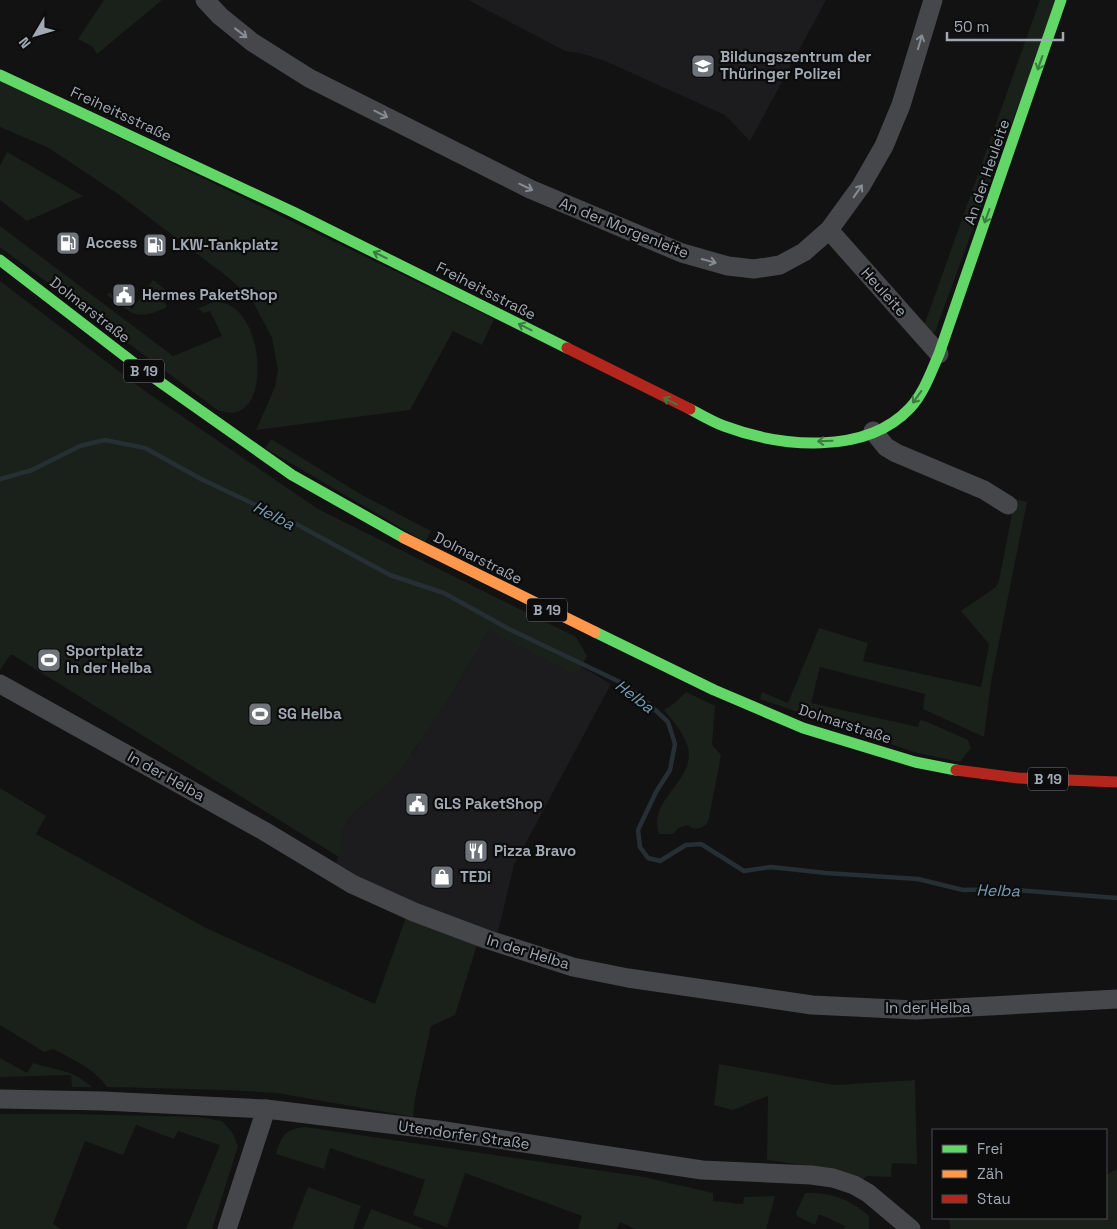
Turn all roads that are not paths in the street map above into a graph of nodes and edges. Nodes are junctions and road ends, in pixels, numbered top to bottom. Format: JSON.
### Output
{"nodes":[{"id":1,"x":205,"y":0,"type":"edge"},
{"id":2,"x":933,"y":0,"type":"edge"},
{"id":3,"x":1061,"y":0,"type":"edge"},
{"id":4,"x":0,"y":75,"type":"edge"},
{"id":5,"x":829,"y":230,"type":"junction"},
{"id":6,"x":0,"y":260,"type":"edge"},
{"id":7,"x":938,"y":354,"type":"junction"},
{"id":8,"x":872,"y":431,"type":"junction"},
{"id":9,"x":1008,"y":505,"type":"dead end"},
{"id":10,"x":0,"y":684,"type":"edge"},
{"id":11,"x":1117,"y":782,"type":"edge"},
{"id":12,"x":1117,"y":999,"type":"edge"},
{"id":13,"x":0,"y":1099,"type":"edge"},
{"id":14,"x":266,"y":1109,"type":"junction"},
{"id":15,"x":227,"y":1229,"type":"edge"},
{"id":16,"x":911,"y":1229,"type":"edge"}],
"edges":[{"from":1,"to":5,"type":"street","name":"An der Morgenleite","one_way":true},
{"from":5,"to":2,"type":"street","name":"An der Morgenleite","one_way":true},
{"from":3,"to":7,"type":"street","name":"An der Heuleite","one_way":true},
{"from":8,"to":4,"type":"street","name":"Freiheitsstraße","one_way":true},
{"from":5,"to":7,"type":"street","name":"Heuleite"},
{"from":6,"to":11,"type":"street","name":"Dolmarstraße","number":"B 19"},
{"from":7,"to":8,"type":"street","name":"Freiheitsstraße","one_way":true},
{"from":8,"to":9,"type":"street"},
{"from":10,"to":12,"type":"street","name":"In der Helba"},
{"from":13,"to":14,"type":"street","name":"Utendorfer Straße"},
{"from":14,"to":15,"type":"street"},
{"from":14,"to":16,"type":"street","name":"Utendorfer Straße"}]}
